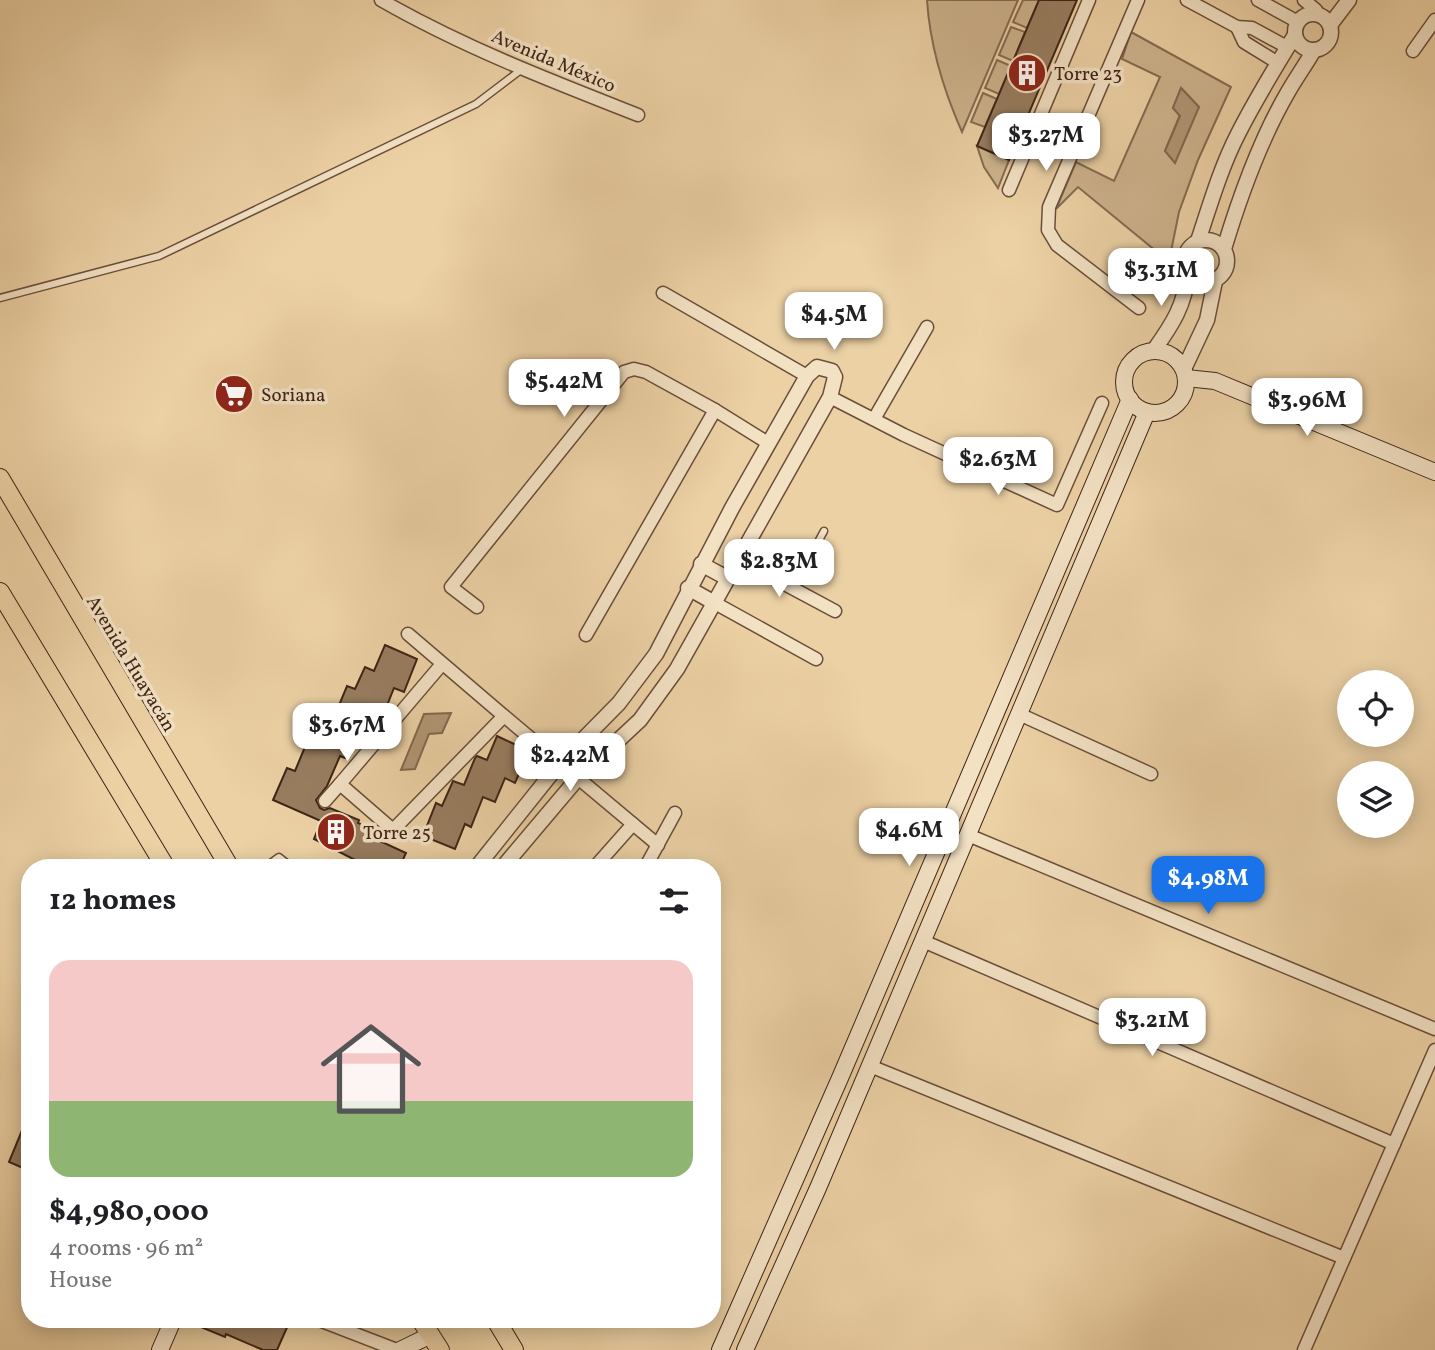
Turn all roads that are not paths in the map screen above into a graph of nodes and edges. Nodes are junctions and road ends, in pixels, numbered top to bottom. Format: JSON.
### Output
{"nodes":[{"id":1,"x":381,"y":0,"type":"edge"},
{"id":2,"x":1089,"y":0,"type":"edge"},
{"id":3,"x":1138,"y":0,"type":"edge"},
{"id":4,"x":1187,"y":0,"type":"edge"},
{"id":5,"x":1258,"y":0,"type":"edge"},
{"id":6,"x":1349,"y":0,"type":"edge"},
{"id":7,"x":1314,"y":6,"type":"edge"},
{"id":8,"x":1435,"y":20,"type":"edge"},
{"id":9,"x":1330,"y":25,"type":"junction"},
{"id":10,"x":1237,"y":27,"type":"junction"},
{"id":11,"x":1293,"y":35,"type":"junction"},
{"id":12,"x":1314,"y":50,"type":"junction"},
{"id":13,"x":1413,"y":51,"type":"dead end"},
{"id":14,"x":1278,"y":63,"type":"junction"},
{"id":15,"x":522,"y":69,"type":"junction"},
{"id":16,"x":1255,"y":101,"type":"junction"},
{"id":17,"x":638,"y":115,"type":"dead end"},
{"id":18,"x":1277,"y":115,"type":"junction"},
{"id":19,"x":1009,"y":190,"type":"dead end"},
{"id":20,"x":1198,"y":241,"type":"junction"},
{"id":21,"x":1224,"y":249,"type":"junction"},
{"id":22,"x":1188,"y":273,"type":"junction"},
{"id":23,"x":1215,"y":281,"type":"junction"},
{"id":24,"x":663,"y":293,"type":"dead end"},
{"id":25,"x":0,"y":298,"type":"edge"},
{"id":26,"x":1139,"y":308,"type":"dead end"},
{"id":27,"x":927,"y":327,"type":"dead end"},
{"id":28,"x":1154,"y":350,"type":"junction"},
{"id":29,"x":1185,"y":373,"type":"junction"},
{"id":30,"x":807,"y":376,"type":"junction"},
{"id":31,"x":830,"y":397,"type":"junction"},
{"id":32,"x":1129,"y":399,"type":"junction"},
{"id":33,"x":1102,"y":403,"type":"dead end"},
{"id":34,"x":715,"y":410,"type":"junction"},
{"id":35,"x":1147,"y":412,"type":"junction"},
{"id":36,"x":874,"y":419,"type":"junction"},
{"id":37,"x":768,"y":443,"type":"junction"},
{"id":38,"x":1435,"y":472,"type":"edge"},
{"id":39,"x":0,"y":478,"type":"edge"},
{"id":40,"x":824,"y":531,"type":"dead end"},
{"id":41,"x":738,"y":559,"type":"junction"},
{"id":42,"x":701,"y":564,"type":"junction"},
{"id":43,"x":727,"y":578,"type":"junction"},
{"id":44,"x":688,"y":588,"type":"junction"},
{"id":45,"x":793,"y":588,"type":"junction"},
{"id":46,"x":0,"y":592,"type":"edge"},
{"id":47,"x":713,"y":602,"type":"junction"},
{"id":48,"x":477,"y":607,"type":"dead end"},
{"id":49,"x":835,"y":611,"type":"dead end"},
{"id":50,"x":408,"y":634,"type":"dead end"},
{"id":51,"x":586,"y":635,"type":"dead end"},
{"id":52,"x":816,"y":659,"type":"dead end"},
{"id":53,"x":442,"y":664,"type":"junction"},
{"id":54,"x":1019,"y":714,"type":"junction"},
{"id":55,"x":503,"y":716,"type":"junction"},
{"id":56,"x":560,"y":763,"type":"junction"},
{"id":57,"x":1151,"y":774,"type":"dead end"},
{"id":58,"x":578,"y":778,"type":"junction"},
{"id":59,"x":340,"y":784,"type":"junction"},
{"id":60,"x":325,"y":801,"type":"dead end"},
{"id":61,"x":675,"y":813,"type":"dead end"},
{"id":62,"x":633,"y":824,"type":"junction"},
{"id":63,"x":968,"y":835,"type":"junction"},
{"id":64,"x":657,"y":845,"type":"junction"},
{"id":65,"x":161,"y":859,"type":"edge"},
{"id":66,"x":225,"y":859,"type":"edge"},
{"id":67,"x":483,"y":859,"type":"edge"},
{"id":68,"x":510,"y":859,"type":"edge"},
{"id":69,"x":602,"y":859,"type":"edge"},
{"id":70,"x":650,"y":859,"type":"edge"},
{"id":71,"x":923,"y":941,"type":"junction"},
{"id":72,"x":881,"y":981,"type":"junction"},
{"id":73,"x":902,"y":989,"type":"junction"},
{"id":74,"x":1435,"y":1029,"type":"edge"},
{"id":75,"x":1435,"y":1050,"type":"edge"},
{"id":76,"x":870,"y":1066,"type":"junction"},
{"id":77,"x":1394,"y":1144,"type":"junction"},
{"id":78,"x":1344,"y":1258,"type":"junction"},
{"id":79,"x":170,"y":1328,"type":"edge"},
{"id":80,"x":340,"y":1328,"type":"edge"},
{"id":81,"x":426,"y":1328,"type":"edge"},
{"id":82,"x":501,"y":1328,"type":"edge"},
{"id":83,"x":436,"y":1343,"type":"edge"},
{"id":84,"x":160,"y":1350,"type":"edge"},
{"id":85,"x":398,"y":1350,"type":"edge"},
{"id":86,"x":514,"y":1350,"type":"edge"},
{"id":87,"x":720,"y":1350,"type":"edge"},
{"id":88,"x":745,"y":1350,"type":"edge"},
{"id":89,"x":1304,"y":1350,"type":"edge"}],
"edges":[{"from":1,"to":15,"type":"street","name":"Avenida México"},
{"from":2,"to":19,"type":"street"},
{"from":3,"to":26,"type":"street"},
{"from":4,"to":10,"type":"street"},
{"from":5,"to":11,"type":"street"},
{"from":6,"to":9,"type":"street"},
{"from":7,"to":9,"type":"street"},
{"from":7,"to":11,"type":"street"},
{"from":8,"to":13,"type":"street"},
{"from":9,"to":12,"type":"street"},
{"from":10,"to":11,"type":"street"},
{"from":10,"to":14,"type":"street"},
{"from":11,"to":12,"type":"street"},
{"from":11,"to":14,"type":"street"},
{"from":12,"to":18,"type":"street"},
{"from":14,"to":16,"type":"street"},
{"from":15,"to":17,"type":"street","name":"Avenida México"},
{"from":15,"to":25,"type":"lane"},
{"from":16,"to":18,"type":"street"},
{"from":16,"to":20,"type":"street"},
{"from":18,"to":21,"type":"street"},
{"from":20,"to":21,"type":"street"},
{"from":20,"to":22,"type":"street"},
{"from":21,"to":23,"type":"street"},
{"from":22,"to":23,"type":"street"},
{"from":22,"to":28,"type":"street"},
{"from":23,"to":29,"type":"street"},
{"from":24,"to":30,"type":"street"},
{"from":27,"to":36,"type":"street"},
{"from":28,"to":29,"type":"main road"},
{"from":28,"to":32,"type":"main road"},
{"from":29,"to":35,"type":"main road"},
{"from":29,"to":38,"type":"main road"},
{"from":30,"to":31,"type":"street"},
{"from":30,"to":37,"type":"street"},
{"from":31,"to":36,"type":"street"},
{"from":31,"to":41,"type":"street"},
{"from":32,"to":35,"type":"main road"},
{"from":32,"to":72,"type":"main road"},
{"from":33,"to":36,"type":"street"},
{"from":34,"to":37,"type":"street"},
{"from":34,"to":48,"type":"street"},
{"from":34,"to":51,"type":"street"},
{"from":35,"to":54,"type":"main road"},
{"from":37,"to":42,"type":"street"},
{"from":39,"to":66,"type":"main road","name":"Avenida Huayacán"},
{"from":40,"to":45,"type":"lane"},
{"from":41,"to":43,"type":"street"},
{"from":41,"to":45,"type":"street"},
{"from":42,"to":43,"type":"street"},
{"from":42,"to":44,"type":"street"},
{"from":43,"to":47,"type":"street"},
{"from":44,"to":47,"type":"street"},
{"from":44,"to":56,"type":"street"},
{"from":45,"to":49,"type":"street"},
{"from":46,"to":65,"type":"main road"},
{"from":47,"to":52,"type":"street"},
{"from":47,"to":58,"type":"street"},
{"from":50,"to":53,"type":"street"},
{"from":53,"to":55,"type":"street"},
{"from":53,"to":59,"type":"street"},
{"from":54,"to":57,"type":"street"},
{"from":54,"to":63,"type":"main road"},
{"from":55,"to":56,"type":"street"},
{"from":55,"to":59,"type":"street"},
{"from":56,"to":58,"type":"street"},
{"from":56,"to":67,"type":"street"},
{"from":58,"to":62,"type":"street"},
{"from":58,"to":68,"type":"street"},
{"from":59,"to":60,"type":"street"},
{"from":61,"to":64,"type":"street"},
{"from":62,"to":64,"type":"street"},
{"from":62,"to":69,"type":"street"},
{"from":63,"to":71,"type":"main road"},
{"from":63,"to":74,"type":"street"},
{"from":64,"to":70,"type":"street"},
{"from":71,"to":73,"type":"main road"},
{"from":71,"to":77,"type":"street"},
{"from":72,"to":73,"type":"main road"},
{"from":72,"to":87,"type":"main road"},
{"from":73,"to":76,"type":"main road"},
{"from":75,"to":77,"type":"street"},
{"from":76,"to":78,"type":"street"},
{"from":76,"to":88,"type":"main road"},
{"from":77,"to":78,"type":"street"},
{"from":78,"to":89,"type":"street"},
{"from":79,"to":84,"type":"main road"},
{"from":80,"to":85,"type":"street"},
{"from":81,"to":83,"type":"main road"},
{"from":82,"to":86,"type":"main road"},
{"from":83,"to":85,"type":"main road"}]}
